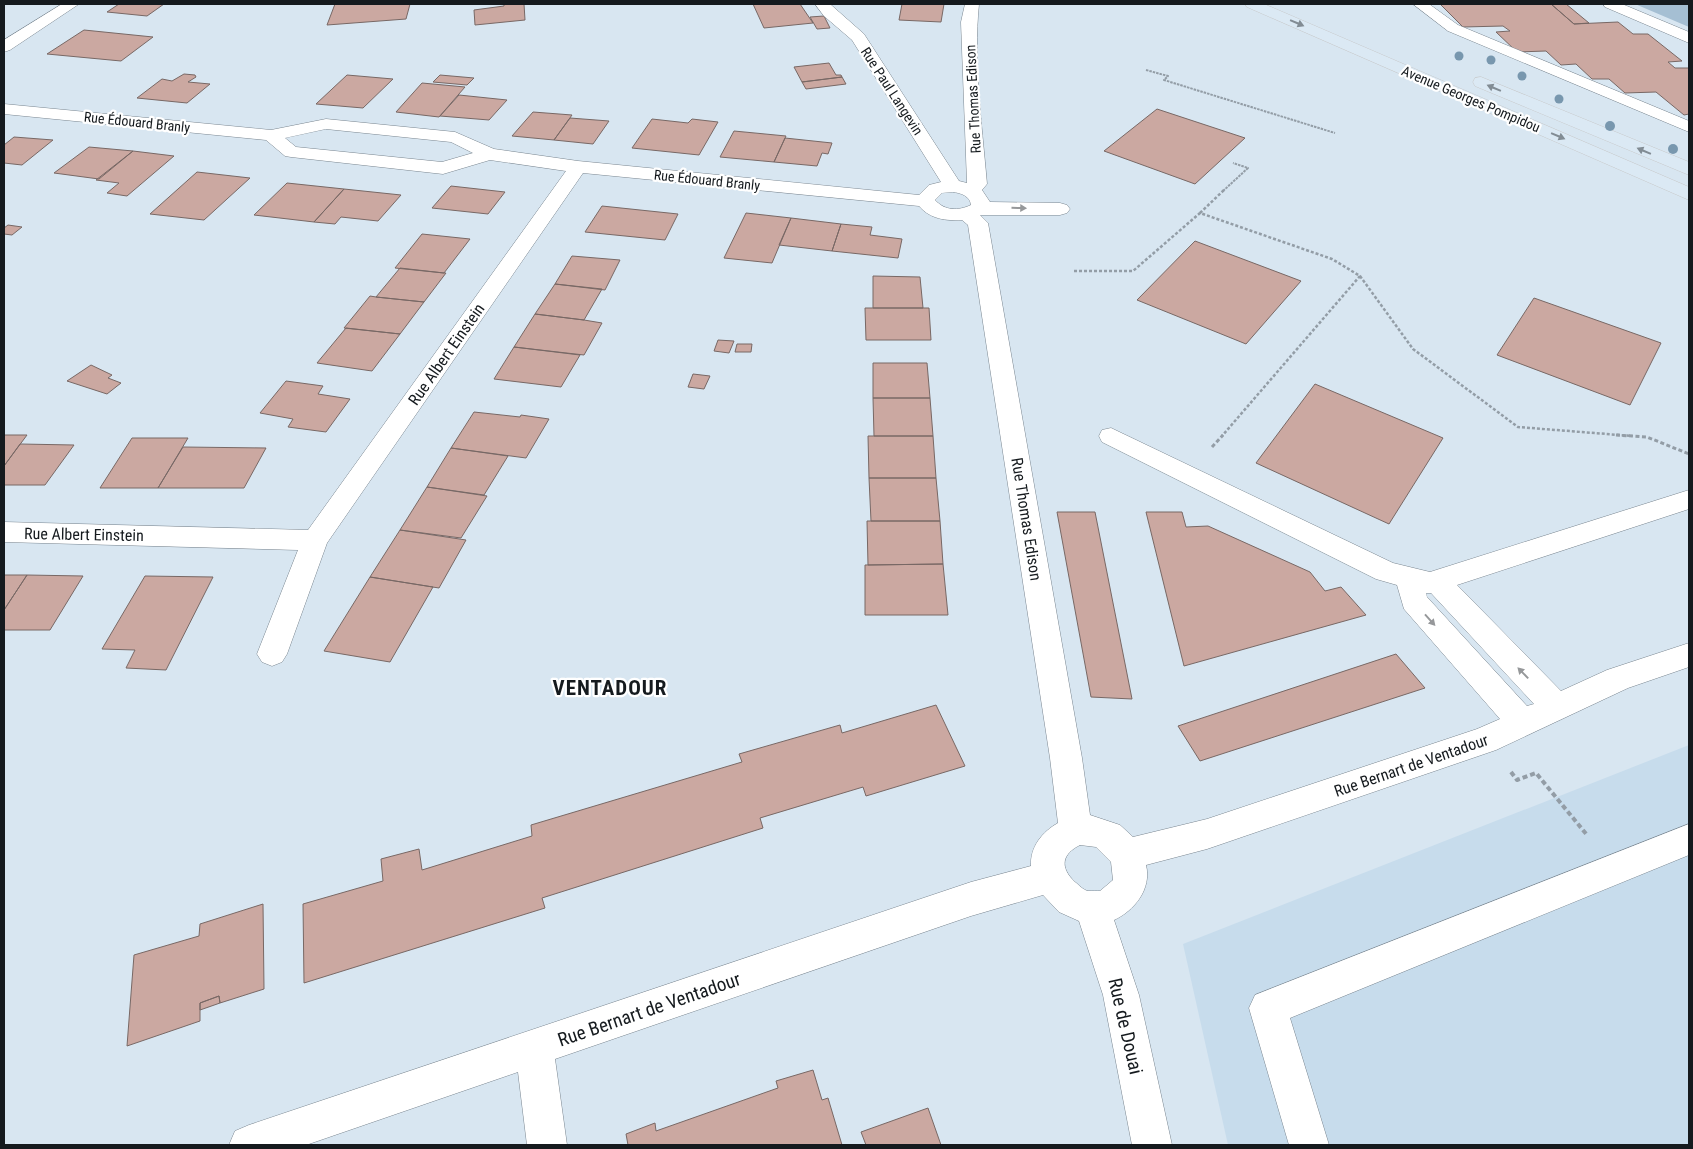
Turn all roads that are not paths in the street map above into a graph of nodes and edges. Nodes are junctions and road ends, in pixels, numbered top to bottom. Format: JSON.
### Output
{"nodes":[{"id":1,"x":72,"y":4,"type":"edge"},
{"id":2,"x":822,"y":4,"type":"edge"},
{"id":3,"x":972,"y":4,"type":"edge"},
{"id":4,"x":1252,"y":4,"type":"edge"},
{"id":5,"x":1420,"y":4,"type":"edge"},
{"id":6,"x":1610,"y":4,"type":"edge"},
{"id":7,"x":4,"y":32,"type":"edge"},
{"id":8,"x":24,"y":34,"type":"junction"},
{"id":9,"x":1689,"y":38,"type":"edge"},
{"id":10,"x":4,"y":47,"type":"edge"},
{"id":11,"x":1464,"y":75,"type":"dead end"},
{"id":12,"x":4,"y":109,"type":"edge"},
{"id":13,"x":1689,"y":127,"type":"edge"},
{"id":14,"x":270,"y":135,"type":"junction"},
{"id":15,"x":489,"y":154,"type":"junction"},
{"id":16,"x":578,"y":167,"type":"junction"},
{"id":17,"x":1689,"y":169,"type":"edge"},
{"id":18,"x":1689,"y":194,"type":"edge"},
{"id":19,"x":969,"y":198,"type":"junction"},
{"id":20,"x":925,"y":201,"type":"junction"},
{"id":21,"x":1058,"y":202,"type":"dead end"},
{"id":22,"x":1111,"y":436,"type":"dead end"},
{"id":23,"x":1689,"y":499,"type":"edge"},
{"id":24,"x":4,"y":532,"type":"edge"},
{"id":25,"x":315,"y":540,"type":"junction"},
{"id":26,"x":1422,"y":579,"type":"junction"},
{"id":27,"x":272,"y":654,"type":"dead end"},
{"id":28,"x":1689,"y":655,"type":"edge"},
{"id":29,"x":1557,"y":708,"type":"junction"},
{"id":30,"x":1523,"y":723,"type":"junction"},
{"id":31,"x":1075,"y":830,"type":"junction"},
{"id":32,"x":1689,"y":839,"type":"edge"},
{"id":33,"x":1126,"y":855,"type":"junction"},
{"id":34,"x":1050,"y":877,"type":"junction"},
{"id":35,"x":1092,"y":908,"type":"junction"},
{"id":36,"x":534,"y":1048,"type":"junction"},
{"id":37,"x":249,"y":1145,"type":"edge"},
{"id":38,"x":547,"y":1145,"type":"edge"},
{"id":39,"x":1152,"y":1145,"type":"edge"},
{"id":40,"x":1309,"y":1145,"type":"edge"}],
"edges":[{"from":1,"to":8,"type":"street"},
{"from":2,"to":19,"type":"street","name":"Rue Paul Langevin"},
{"from":3,"to":19,"type":"street","name":"Rue Thomas Edison"},
{"from":4,"to":18,"type":"main road","name":"Avenue Georges Pompidou","one_way":true},
{"from":5,"to":13,"type":"street"},
{"from":6,"to":9,"type":"street"},
{"from":7,"to":8,"type":"street"},
{"from":8,"to":10,"type":"street"},
{"from":17,"to":11,"type":"main road","name":"Avenue Georges Pompidou","one_way":true},
{"from":12,"to":14,"type":"street","name":"Rue Édouard Branly"},
{"from":14,"to":15,"type":"street","name":"Rue Édouard Branly"},
{"from":14,"to":15,"type":"street","name":"Rue Édouard Branly"},
{"from":15,"to":16,"type":"street","name":"Rue Édouard Branly"},
{"from":16,"to":20,"type":"street","name":"Rue Édouard Branly"},
{"from":16,"to":25,"type":"street","name":"Rue Albert Einstein"},
{"from":19,"to":20,"type":"street"},
{"from":19,"to":20,"type":"street"},
{"from":19,"to":21,"type":"street"},
{"from":19,"to":31,"type":"street","name":"Rue Thomas Edison"},
{"from":22,"to":26,"type":"street"},
{"from":23,"to":26,"type":"street"},
{"from":24,"to":25,"type":"street","name":"Rue Albert Einstein"},
{"from":25,"to":27,"type":"street","name":"Rue Albert Einstein"},
{"from":29,"to":26,"type":"street","one_way":true},
{"from":26,"to":30,"type":"street","one_way":true},
{"from":28,"to":29,"type":"street","name":"Rue Bernart de Ventadour"},
{"from":29,"to":30,"type":"street","name":"Rue Bernart de Ventadour"},
{"from":30,"to":33,"type":"street","name":"Rue Bernart de Ventadour"},
{"from":31,"to":33,"type":"street"},
{"from":31,"to":34,"type":"street"},
{"from":32,"to":40,"type":"street"},
{"from":33,"to":35,"type":"street"},
{"from":34,"to":35,"type":"street"},
{"from":34,"to":36,"type":"street","name":"Rue Bernart de Ventadour"},
{"from":35,"to":39,"type":"street","name":"Rue de Douai"},
{"from":36,"to":37,"type":"street","name":"Rue Bernart de Ventadour"},
{"from":36,"to":38,"type":"street"}]}
